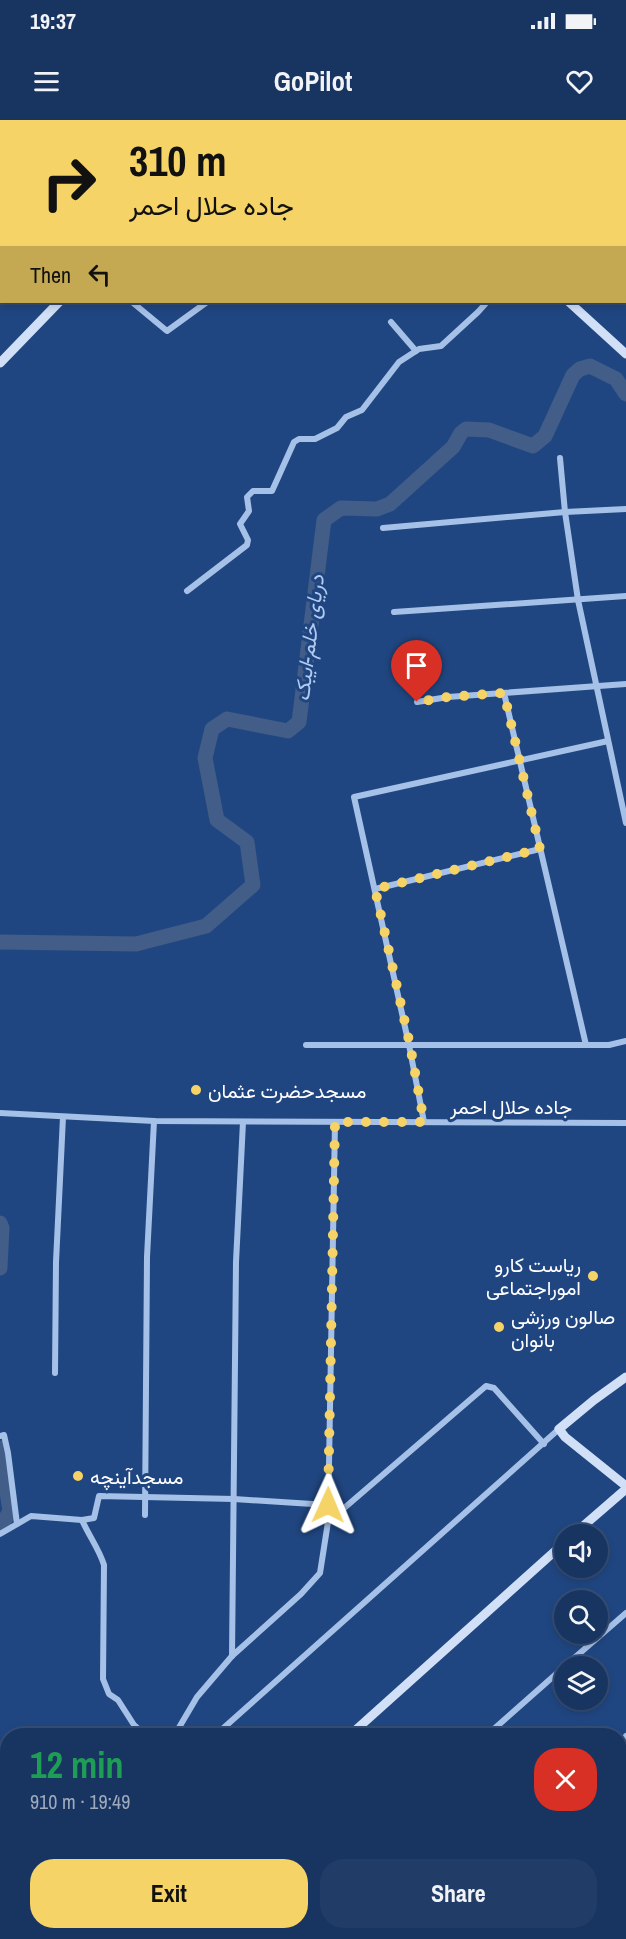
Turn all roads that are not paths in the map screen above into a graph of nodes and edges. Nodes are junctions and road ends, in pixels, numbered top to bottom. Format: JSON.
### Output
{"nodes":[{"id":1,"x":58,"y":303,"type":"edge"},
{"id":2,"x":133,"y":303,"type":"edge"},
{"id":3,"x":206,"y":303,"type":"edge"},
{"id":4,"x":485,"y":303,"type":"edge"},
{"id":5,"x":570,"y":303,"type":"edge"},
{"id":6,"x":391,"y":322,"type":"dead end"},
{"id":7,"x":416,"y":351,"type":"junction"},
{"id":8,"x":626,"y":354,"type":"edge"},
{"id":9,"x":0,"y":363,"type":"edge"},
{"id":10,"x":560,"y":458,"type":"dead end"},
{"id":11,"x":626,"y":509,"type":"edge"},
{"id":12,"x":565,"y":512,"type":"junction"},
{"id":13,"x":383,"y":528,"type":"dead end"},
{"id":14,"x":188,"y":591,"type":"dead end"},
{"id":15,"x":626,"y":597,"type":"edge"},
{"id":16,"x":578,"y":600,"type":"junction"},
{"id":17,"x":394,"y":612,"type":"dead end"},
{"id":18,"x":626,"y":684,"type":"edge"},
{"id":19,"x":596,"y":686,"type":"junction"},
{"id":20,"x":504,"y":693,"type":"junction"},
{"id":21,"x":417,"y":702,"type":"dead end"},
{"id":22,"x":608,"y":741,"type":"junction"},
{"id":23,"x":520,"y":761,"type":"junction"},
{"id":24,"x":626,"y":823,"type":"edge"},
{"id":25,"x":540,"y":849,"type":"junction"},
{"id":26,"x":375,"y":889,"type":"junction"},
{"id":27,"x":626,"y":1041,"type":"edge"},
{"id":28,"x":306,"y":1045,"type":"dead end"},
{"id":29,"x":410,"y":1045,"type":"junction"},
{"id":30,"x":586,"y":1045,"type":"junction"},
{"id":31,"x":0,"y":1113,"type":"edge"},
{"id":32,"x":63,"y":1116,"type":"junction"},
{"id":33,"x":154,"y":1121,"type":"junction"},
{"id":34,"x":243,"y":1122,"type":"junction"},
{"id":35,"x":335,"y":1122,"type":"junction"},
{"id":36,"x":424,"y":1122,"type":"junction"},
{"id":37,"x":626,"y":1123,"type":"edge"},
{"id":38,"x":55,"y":1372,"type":"dead end"},
{"id":39,"x":626,"y":1377,"type":"edge"},
{"id":40,"x":560,"y":1429,"type":"junction"},
{"id":41,"x":2,"y":1435,"type":"edge"},
{"id":42,"x":544,"y":1444,"type":"junction"},
{"id":43,"x":626,"y":1488,"type":"edge"},
{"id":44,"x":146,"y":1497,"type":"junction"},
{"id":45,"x":234,"y":1499,"type":"junction"},
{"id":46,"x":328,"y":1505,"type":"junction"},
{"id":47,"x":145,"y":1515,"type":"dead end"},
{"id":48,"x":82,"y":1520,"type":"junction"},
{"id":49,"x":328,"y":1522,"type":"junction"},
{"id":50,"x":17,"y":1524,"type":"junction"},
{"id":51,"x":585,"y":1524,"type":"edge"},
{"id":52,"x":0,"y":1534,"type":"edge"},
{"id":53,"x":554,"y":1553,"type":"edge"},
{"id":54,"x":626,"y":1613,"type":"edge"},
{"id":55,"x":232,"y":1656,"type":"junction"},
{"id":56,"x":577,"y":1656,"type":"edge"},
{"id":57,"x":554,"y":1676,"type":"edge"},
{"id":58,"x":137,"y":1728,"type":"edge"},
{"id":59,"x":179,"y":1728,"type":"edge"},
{"id":60,"x":224,"y":1728,"type":"edge"},
{"id":61,"x":358,"y":1728,"type":"edge"},
{"id":62,"x":495,"y":1728,"type":"edge"}],
"edges":[{"from":1,"to":9,"type":"street"},
{"from":2,"to":3,"type":"street"},
{"from":4,"to":7,"type":"street"},
{"from":5,"to":8,"type":"street"},
{"from":6,"to":7,"type":"street"},
{"from":7,"to":14,"type":"street"},
{"from":10,"to":12,"type":"street"},
{"from":11,"to":12,"type":"street"},
{"from":12,"to":13,"type":"street"},
{"from":12,"to":16,"type":"street"},
{"from":15,"to":16,"type":"street"},
{"from":16,"to":17,"type":"street"},
{"from":16,"to":19,"type":"street"},
{"from":18,"to":19,"type":"street"},
{"from":19,"to":20,"type":"street"},
{"from":19,"to":22,"type":"street"},
{"from":20,"to":21,"type":"street"},
{"from":20,"to":23,"type":"street"},
{"from":22,"to":23,"type":"street"},
{"from":22,"to":24,"type":"street"},
{"from":23,"to":25,"type":"street"},
{"from":23,"to":26,"type":"street"},
{"from":25,"to":26,"type":"street"},
{"from":25,"to":30,"type":"street"},
{"from":26,"to":29,"type":"street"},
{"from":27,"to":30,"type":"street"},
{"from":28,"to":29,"type":"street"},
{"from":29,"to":30,"type":"street"},
{"from":29,"to":36,"type":"street"},
{"from":31,"to":32,"type":"street","name":"جاده حلال احمر"},
{"from":32,"to":33,"type":"street","name":"جاده حلال احمر"},
{"from":32,"to":38,"type":"street"},
{"from":33,"to":34,"type":"street","name":"جاده حلال احمر"},
{"from":33,"to":44,"type":"street"},
{"from":34,"to":35,"type":"street","name":"جاده حلال احمر"},
{"from":34,"to":45,"type":"street"},
{"from":35,"to":36,"type":"street","name":"جاده حلال احمر"},
{"from":35,"to":46,"type":"street"},
{"from":36,"to":37,"type":"street","name":"جاده حلال احمر"},
{"from":39,"to":40,"type":"street"},
{"from":40,"to":42,"type":"street"},
{"from":40,"to":43,"type":"street"},
{"from":41,"to":50,"type":"street"},
{"from":42,"to":49,"type":"street"},
{"from":42,"to":60,"type":"street"},
{"from":43,"to":51,"type":"street"},
{"from":44,"to":45,"type":"street"},
{"from":44,"to":47,"type":"street"},
{"from":44,"to":48,"type":"street"},
{"from":45,"to":46,"type":"street"},
{"from":45,"to":55,"type":"street"},
{"from":46,"to":49,"type":"street"},
{"from":48,"to":50,"type":"street"},
{"from":48,"to":58,"type":"street"},
{"from":49,"to":55,"type":"street"},
{"from":50,"to":52,"type":"street"},
{"from":53,"to":61,"type":"street"},
{"from":54,"to":56,"type":"street"},
{"from":55,"to":59,"type":"street"},
{"from":57,"to":62,"type":"street"}]}
